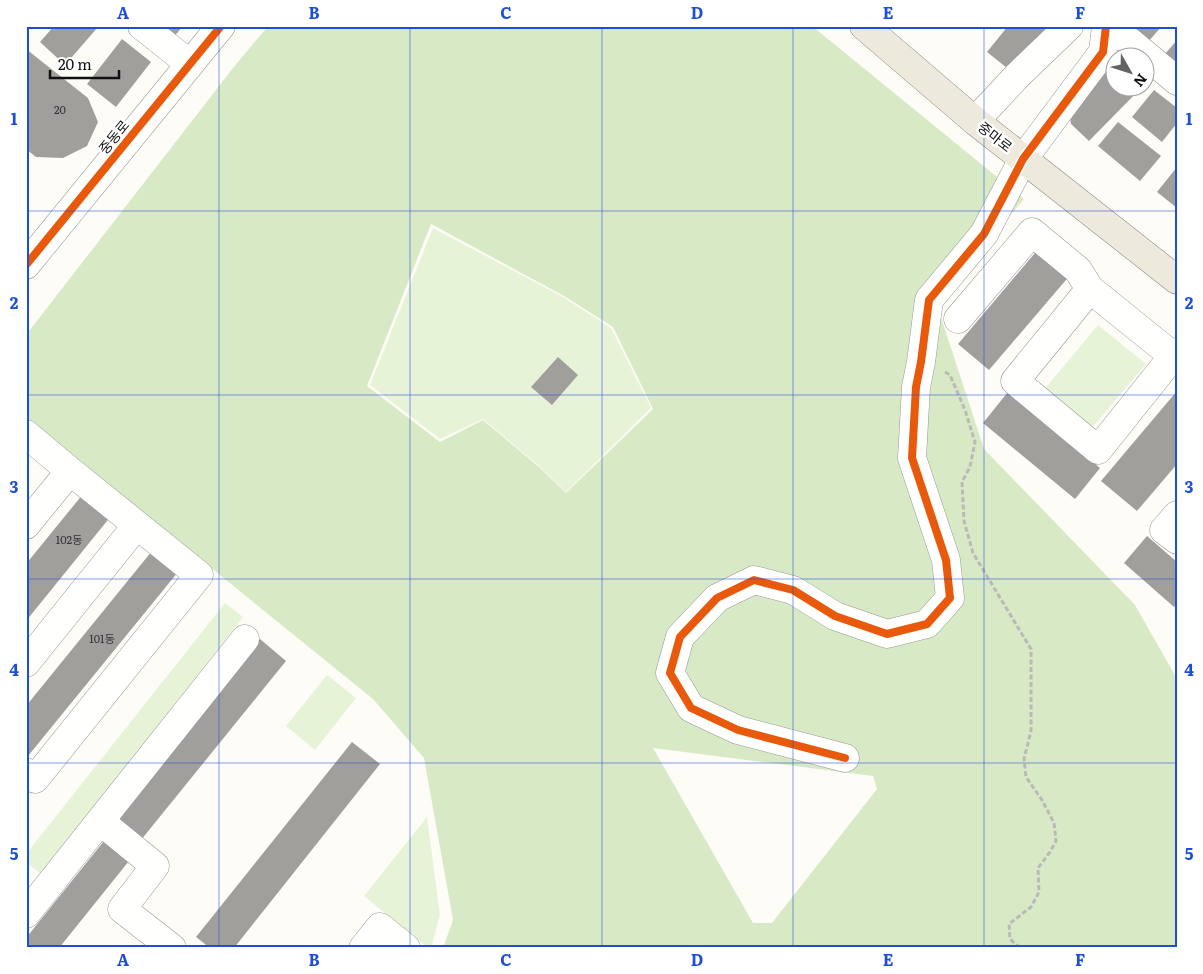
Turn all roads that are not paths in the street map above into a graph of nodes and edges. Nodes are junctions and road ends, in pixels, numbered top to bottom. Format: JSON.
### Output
{"nodes":[{"id":1,"x":142,"y":26,"type":"edge"},
{"id":2,"x":221,"y":26,"type":"edge"},
{"id":3,"x":864,"y":26,"type":"edge"},
{"id":4,"x":1069,"y":26,"type":"edge"},
{"id":5,"x":1106,"y":26,"type":"edge"},
{"id":6,"x":1111,"y":26,"type":"edge"},
{"id":7,"x":190,"y":64,"type":"junction"},
{"id":8,"x":1177,"y":82,"type":"edge"},
{"id":9,"x":975,"y":121,"type":"junction"},
{"id":10,"x":1024,"y":159,"type":"junction"},
{"id":11,"x":26,"y":264,"type":"edge"},
{"id":12,"x":1177,"y":280,"type":"edge"},
{"id":13,"x":1090,"y":289,"type":"junction"},
{"id":14,"x":958,"y":319,"type":"dead end"},
{"id":15,"x":1176,"y":355,"type":"edge"},
{"id":16,"x":26,"y":434,"type":"edge"},
{"id":17,"x":70,"y":471,"type":"junction"},
{"id":18,"x":1177,"y":515,"type":"edge"},
{"id":19,"x":26,"y":525,"type":"edge"},
{"id":20,"x":137,"y":525,"type":"junction"},
{"id":21,"x":1177,"y":540,"type":"edge"},
{"id":22,"x":245,"y":639,"type":"dead end"},
{"id":23,"x":26,"y":663,"type":"edge"},
{"id":24,"x":846,"y":758,"type":"dead end"},
{"id":25,"x":26,"y":772,"type":"edge"},
{"id":26,"x":100,"y":821,"type":"junction"},
{"id":27,"x":26,"y":914,"type":"edge"},
{"id":28,"x":172,"y":948,"type":"edge"},
{"id":29,"x":363,"y":948,"type":"edge"},
{"id":30,"x":406,"y":948,"type":"edge"}],
"edges":[{"from":1,"to":7,"type":"street"},
{"from":2,"to":7,"type":"street","name":"중동로"},
{"from":3,"to":9,"type":"main road","name":"중마로"},
{"from":4,"to":9,"type":"street"},
{"from":5,"to":10,"type":"street"},
{"from":6,"to":8,"type":"street"},
{"from":7,"to":11,"type":"street","name":"중동로"},
{"from":9,"to":10,"type":"main road","name":"중마로"},
{"from":10,"to":12,"type":"main road","name":"중마로"},
{"from":10,"to":24,"type":"street"},
{"from":13,"to":14,"type":"street"},
{"from":13,"to":15,"type":"street"},
{"from":13,"to":15,"type":"street"},
{"from":16,"to":17,"type":"street"},
{"from":17,"to":19,"type":"street"},
{"from":17,"to":20,"type":"street"},
{"from":18,"to":21,"type":"street"},
{"from":20,"to":23,"type":"street"},
{"from":20,"to":25,"type":"street"},
{"from":22,"to":26,"type":"street"},
{"from":26,"to":27,"type":"street"},
{"from":26,"to":28,"type":"street"},
{"from":29,"to":30,"type":"street"}]}
